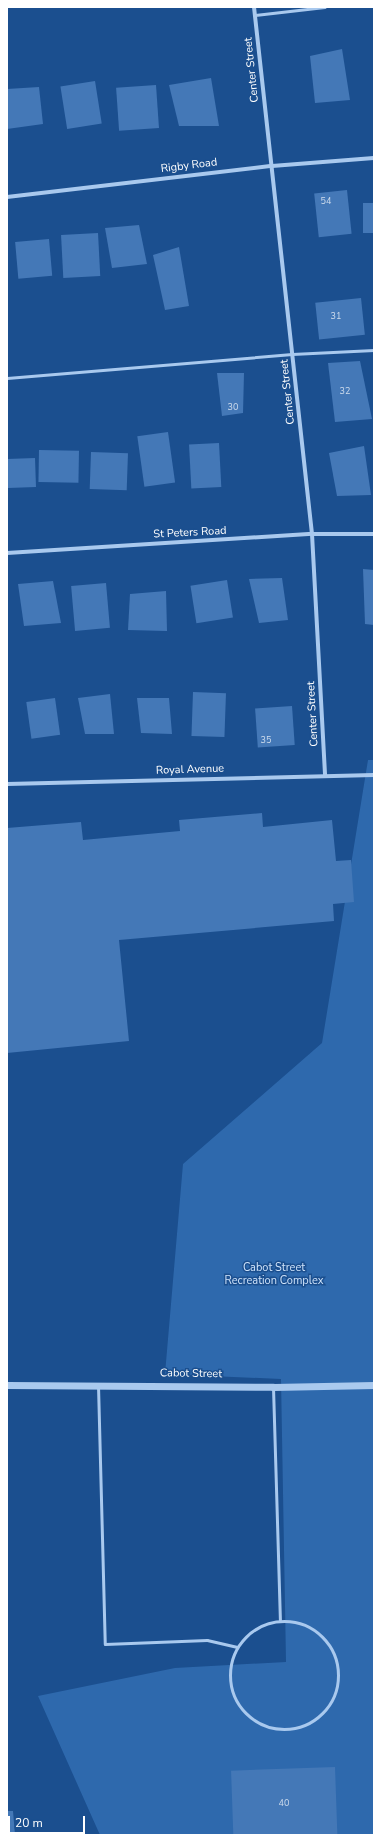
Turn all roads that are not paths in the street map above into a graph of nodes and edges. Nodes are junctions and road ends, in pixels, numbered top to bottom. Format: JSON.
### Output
{"nodes":[{"id":1,"x":254,"y":7,"type":"edge"},
{"id":2,"x":325,"y":7,"type":"edge"},
{"id":3,"x":255,"y":16,"type":"junction"},
{"id":4,"x":374,"y":158,"type":"edge"},
{"id":5,"x":272,"y":166,"type":"junction"},
{"id":6,"x":7,"y":197,"type":"edge"},
{"id":7,"x":374,"y":350,"type":"edge"},
{"id":8,"x":292,"y":354,"type":"junction"},
{"id":9,"x":7,"y":378,"type":"edge"},
{"id":10,"x":312,"y":534,"type":"junction"},
{"id":11,"x":374,"y":534,"type":"edge"},
{"id":12,"x":7,"y":552,"type":"edge"},
{"id":13,"x":374,"y":775,"type":"edge"},
{"id":14,"x":325,"y":776,"type":"junction"},
{"id":15,"x":7,"y":784,"type":"edge"},
{"id":16,"x":7,"y":1384,"type":"edge"},
{"id":17,"x":98,"y":1384,"type":"junction"},
{"id":18,"x":374,"y":1385,"type":"edge"},
{"id":19,"x":273,"y":1387,"type":"junction"},
{"id":20,"x":280,"y":1620,"type":"junction"},
{"id":21,"x":237,"y":1647,"type":"junction"}],
"edges":[{"from":1,"to":3,"type":"street","name":"Center Street"},
{"from":2,"to":3,"type":"lane"},
{"from":3,"to":5,"type":"street","name":"Center Street"},
{"from":4,"to":5,"type":"street","name":"Rigby Road"},
{"from":5,"to":6,"type":"street","name":"Rigby Road"},
{"from":5,"to":8,"type":"street","name":"Center Street"},
{"from":7,"to":8,"type":"lane"},
{"from":8,"to":9,"type":"lane"},
{"from":8,"to":10,"type":"street","name":"Center Street"},
{"from":10,"to":11,"type":"street","name":"St Peters Road"},
{"from":10,"to":12,"type":"street","name":"St Peters Road"},
{"from":10,"to":14,"type":"street","name":"Center Street"},
{"from":13,"to":14,"type":"street","name":"Royal Avenue"},
{"from":14,"to":15,"type":"street","name":"Royal Avenue"},
{"from":16,"to":17,"type":"street","name":"Cabot Street"},
{"from":17,"to":19,"type":"street","name":"Cabot Street"},
{"from":17,"to":21,"type":"lane"},
{"from":18,"to":19,"type":"street","name":"Cabot Street"},
{"from":19,"to":20,"type":"lane"},
{"from":20,"to":21,"type":"lane"},
{"from":20,"to":21,"type":"lane"}]}
